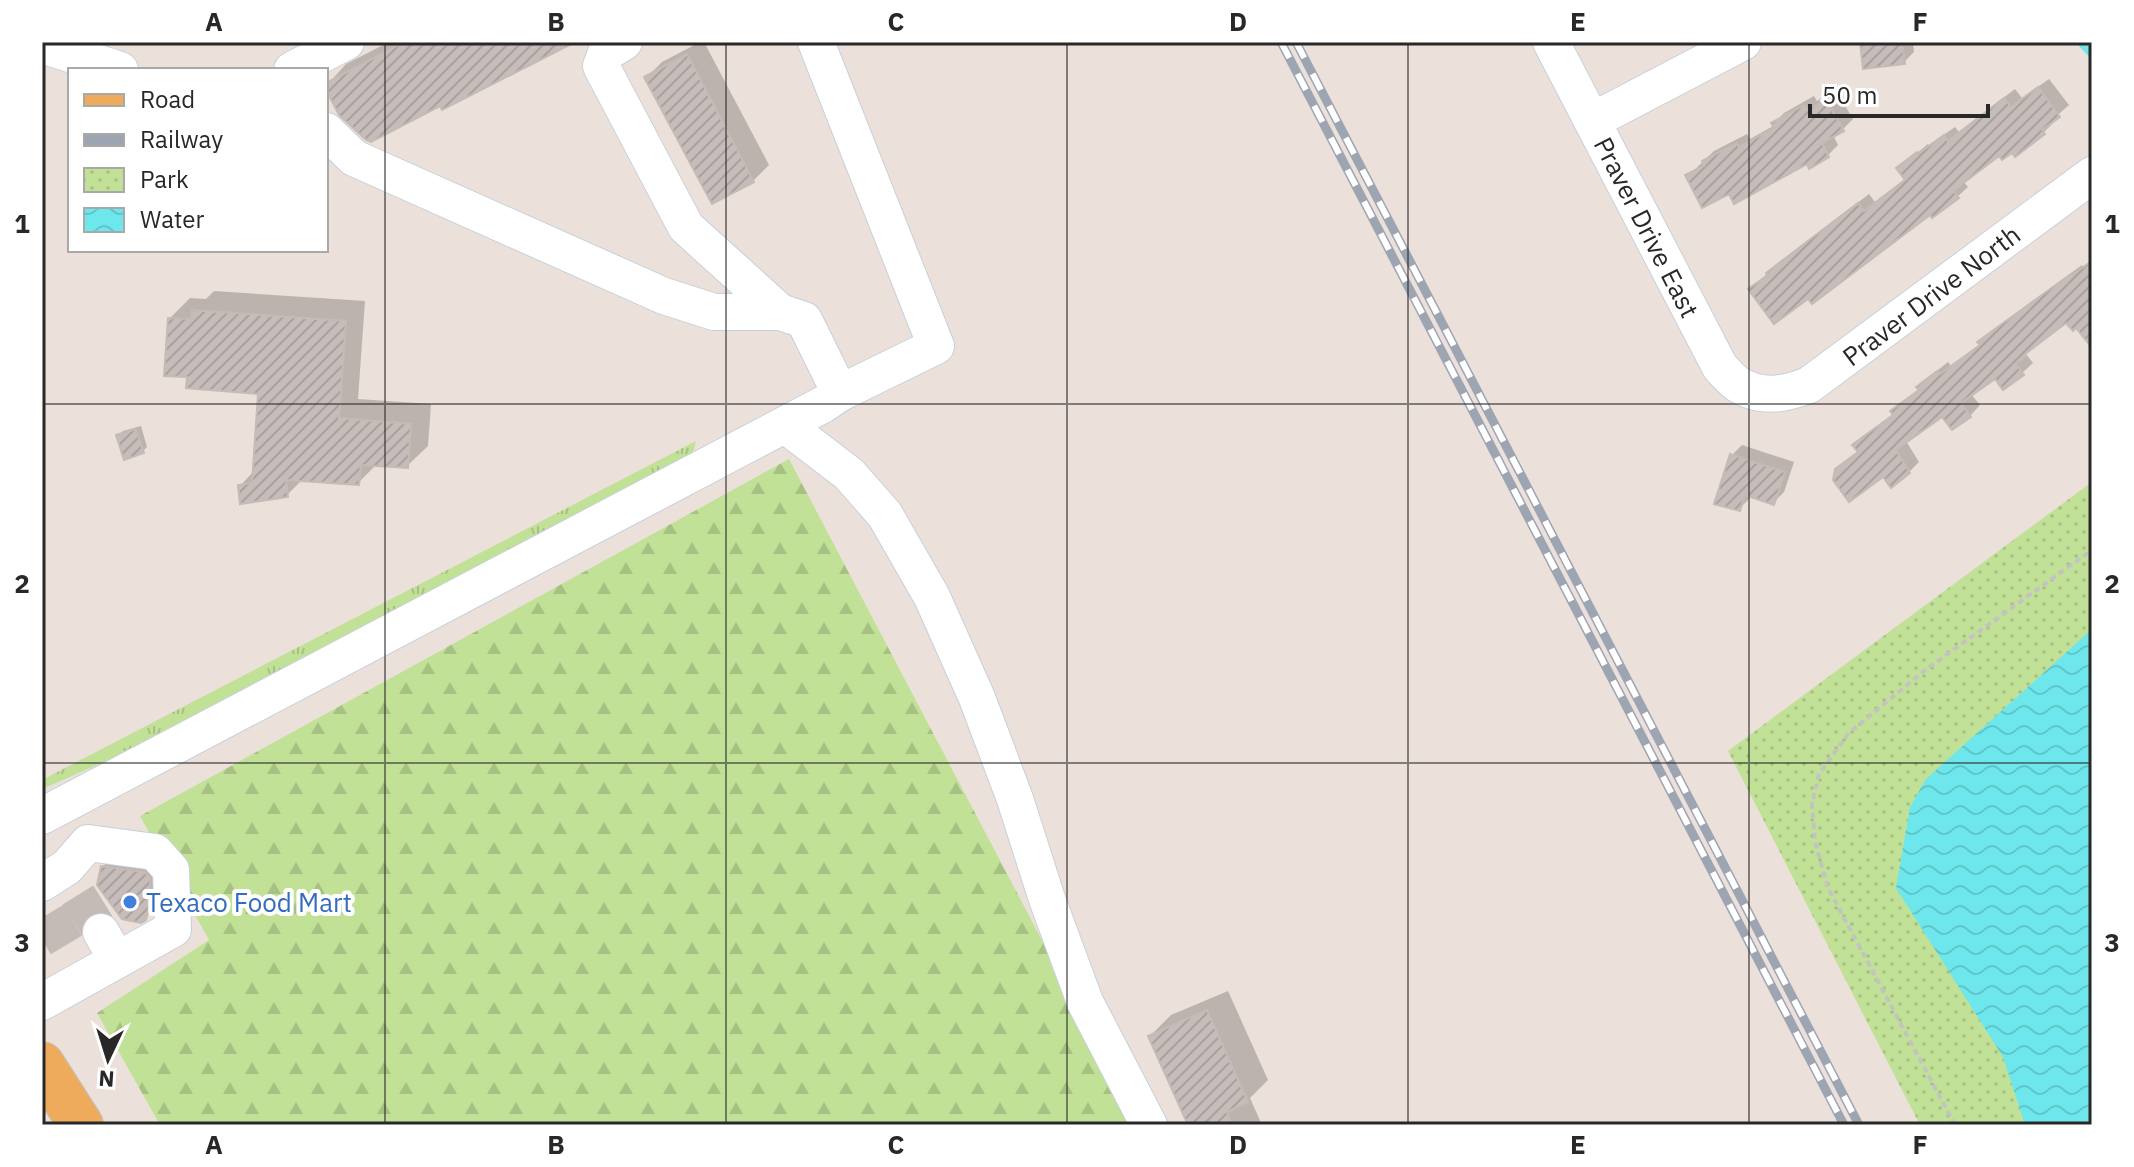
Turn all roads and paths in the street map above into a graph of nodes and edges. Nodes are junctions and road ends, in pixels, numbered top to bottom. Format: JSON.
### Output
{"nodes":[{"id":1,"x":277,"y":42,"type":"edge"},
{"id":2,"x":346,"y":42,"type":"edge"},
{"id":3,"x":624,"y":42,"type":"edge"},
{"id":4,"x":816,"y":42,"type":"edge"},
{"id":5,"x":1551,"y":42,"type":"edge"},
{"id":6,"x":1743,"y":42,"type":"edge"},
{"id":7,"x":42,"y":45,"type":"edge"},
{"id":8,"x":114,"y":68,"type":"edge"},
{"id":9,"x":291,"y":68,"type":"edge"},
{"id":10,"x":296,"y":68,"type":"edge"},
{"id":11,"x":1592,"y":121,"type":"junction"},
{"id":12,"x":328,"y":135,"type":"edge"},
{"id":13,"x":2092,"y":175,"type":"edge"},
{"id":14,"x":780,"y":312,"type":"junction"},
{"id":15,"x":840,"y":393,"type":"junction"},
{"id":16,"x":1762,"y":394,"type":"joint"},
{"id":17,"x":785,"y":425,"type":"junction"},
{"id":18,"x":2092,"y":550,"type":"edge"},
{"id":19,"x":42,"y":816,"type":"edge"},
{"id":20,"x":55,"y":893,"type":"edge"},
{"id":21,"x":63,"y":978,"type":"edge"},
{"id":22,"x":42,"y":1064,"type":"edge"},
{"id":23,"x":81,"y":1125,"type":"edge"},
{"id":24,"x":1149,"y":1125,"type":"edge"},
{"id":25,"x":1955,"y":1125,"type":"edge"}],
"edges":[{"from":1,"to":9,"type":"street"},
{"from":2,"to":10,"type":"street"},
{"from":3,"to":14,"type":"street"},
{"from":4,"to":15,"type":"street"},
{"from":5,"to":11,"type":"street","name":"Praver Drive East"},
{"from":6,"to":11,"type":"street"},
{"from":7,"to":8,"type":"street"},
{"from":11,"to":16,"type":"street","name":"Praver Drive East"},
{"from":12,"to":14,"type":"street"},
{"from":13,"to":16,"type":"street","name":"Praver Drive North"},
{"from":14,"to":15,"type":"street"},
{"from":15,"to":17,"type":"street"},
{"from":17,"to":19,"type":"street"},
{"from":17,"to":24,"type":"street"},
{"from":18,"to":25,"type":"path"},
{"from":20,"to":21,"type":"street"},
{"from":22,"to":23,"type":"main road"}]}
